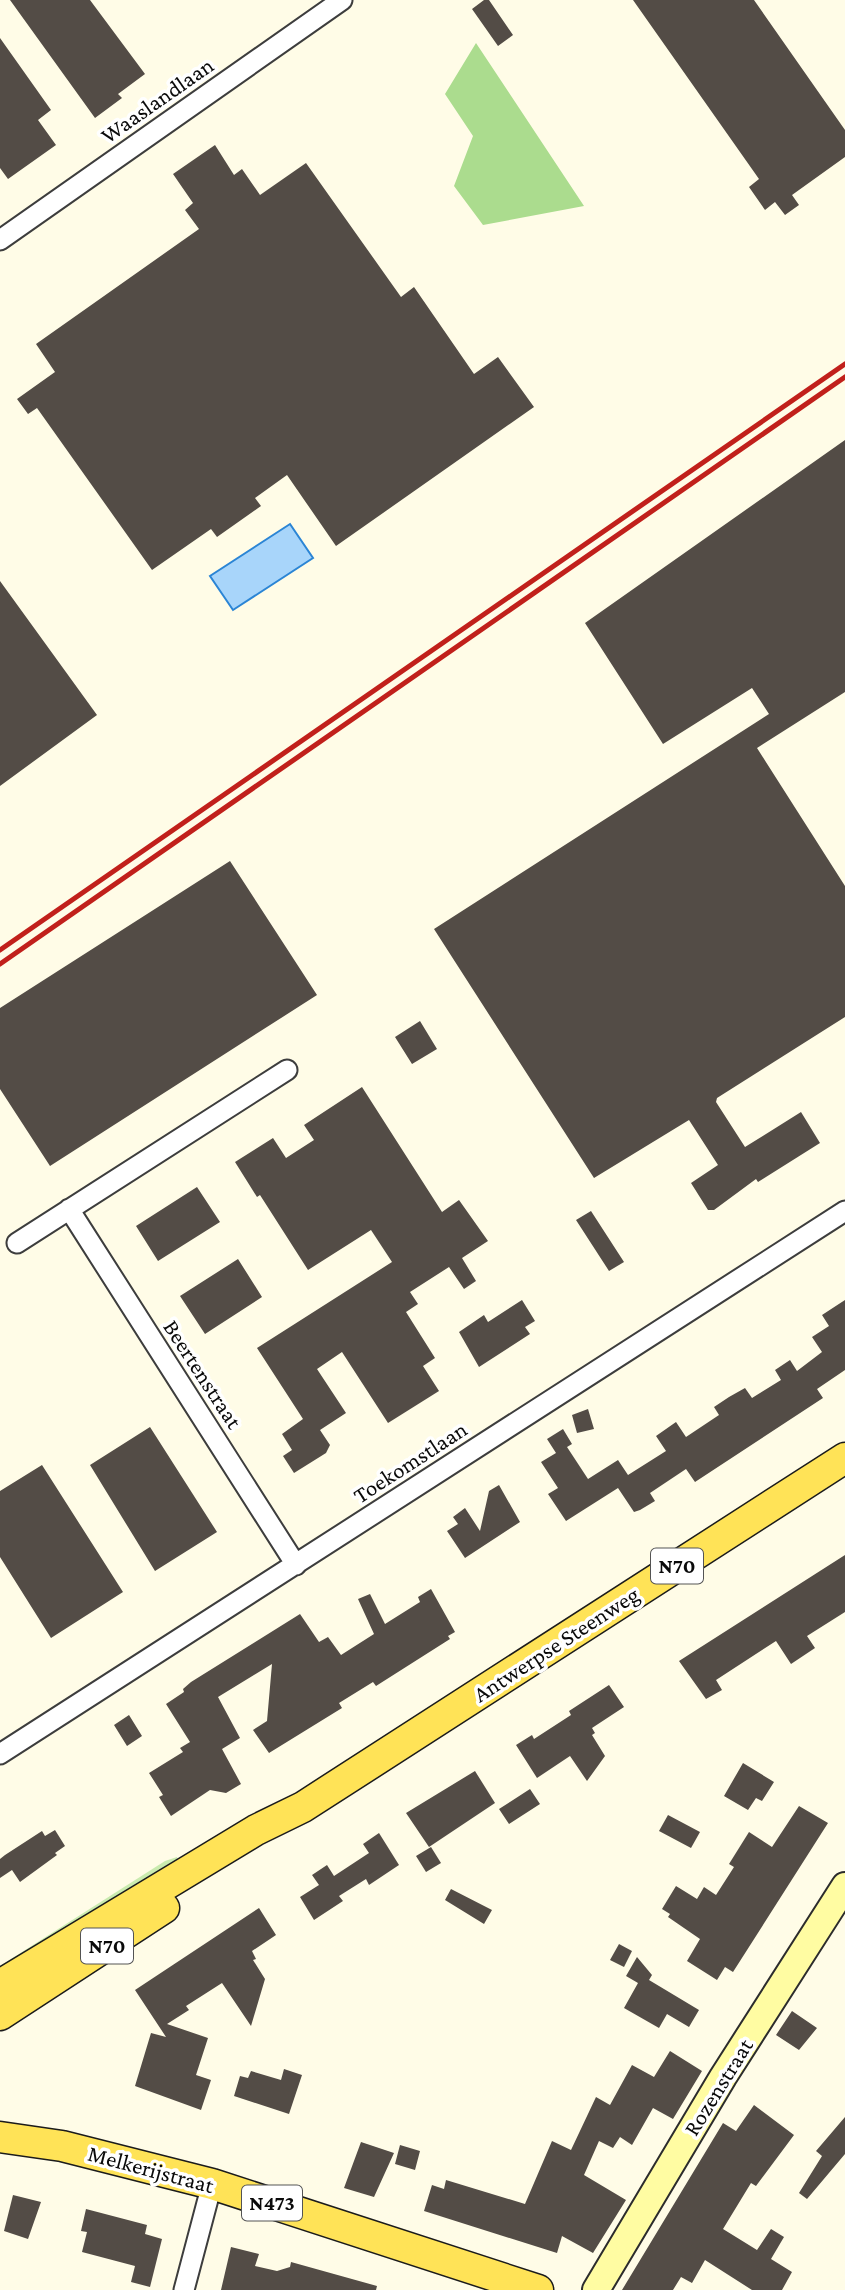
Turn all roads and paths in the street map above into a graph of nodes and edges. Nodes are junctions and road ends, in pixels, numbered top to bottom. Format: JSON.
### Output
{"nodes":[{"id":1,"x":342,"y":0,"type":"edge"},
{"id":2,"x":0,"y":240,"type":"edge"},
{"id":3,"x":287,"y":1070,"type":"dead end"},
{"id":4,"x":69,"y":1209,"type":"junction"},
{"id":5,"x":845,"y":1210,"type":"edge"},
{"id":6,"x":17,"y":1243,"type":"dead end"},
{"id":7,"x":845,"y":1458,"type":"edge"},
{"id":8,"x":296,"y":1564,"type":"junction"},
{"id":9,"x":0,"y":1754,"type":"edge"},
{"id":10,"x":303,"y":1807,"type":"junction"},
{"id":11,"x":845,"y":1886,"type":"edge"},
{"id":12,"x":0,"y":1985,"type":"edge"},
{"id":13,"x":0,"y":2015,"type":"edge"},
{"id":14,"x":0,"y":2137,"type":"edge"},
{"id":15,"x":212,"y":2184,"type":"junction"},
{"id":16,"x":184,"y":2290,"type":"edge"},
{"id":17,"x":538,"y":2290,"type":"edge"},
{"id":18,"x":596,"y":2290,"type":"edge"}],
"edges":[{"from":1,"to":2,"type":"street","name":"Waaslandlaan"},
{"from":3,"to":4,"type":"street"},
{"from":4,"to":6,"type":"street"},
{"from":4,"to":8,"type":"street","name":"Beertenstraat"},
{"from":5,"to":8,"type":"street","name":"Toekomstlaan"},
{"from":7,"to":10,"type":"main road","name":"Antwerpse Steenweg","number":"N70"},
{"from":8,"to":9,"type":"street","name":"Toekomstlaan"},
{"from":10,"to":12,"type":"main road","name":"Antwerpse Steenweg","number":"N70"},
{"from":10,"to":13,"type":"main road","name":"Antwerpse Steenweg","number":"N70"},
{"from":11,"to":18,"type":"street","name":"Rozenstraat"},
{"from":14,"to":15,"type":"main road","name":"Melkerijstraat","number":"N473"},
{"from":15,"to":16,"type":"street"},
{"from":15,"to":17,"type":"main road","name":"Melkerijstraat","number":"N473"}]}
